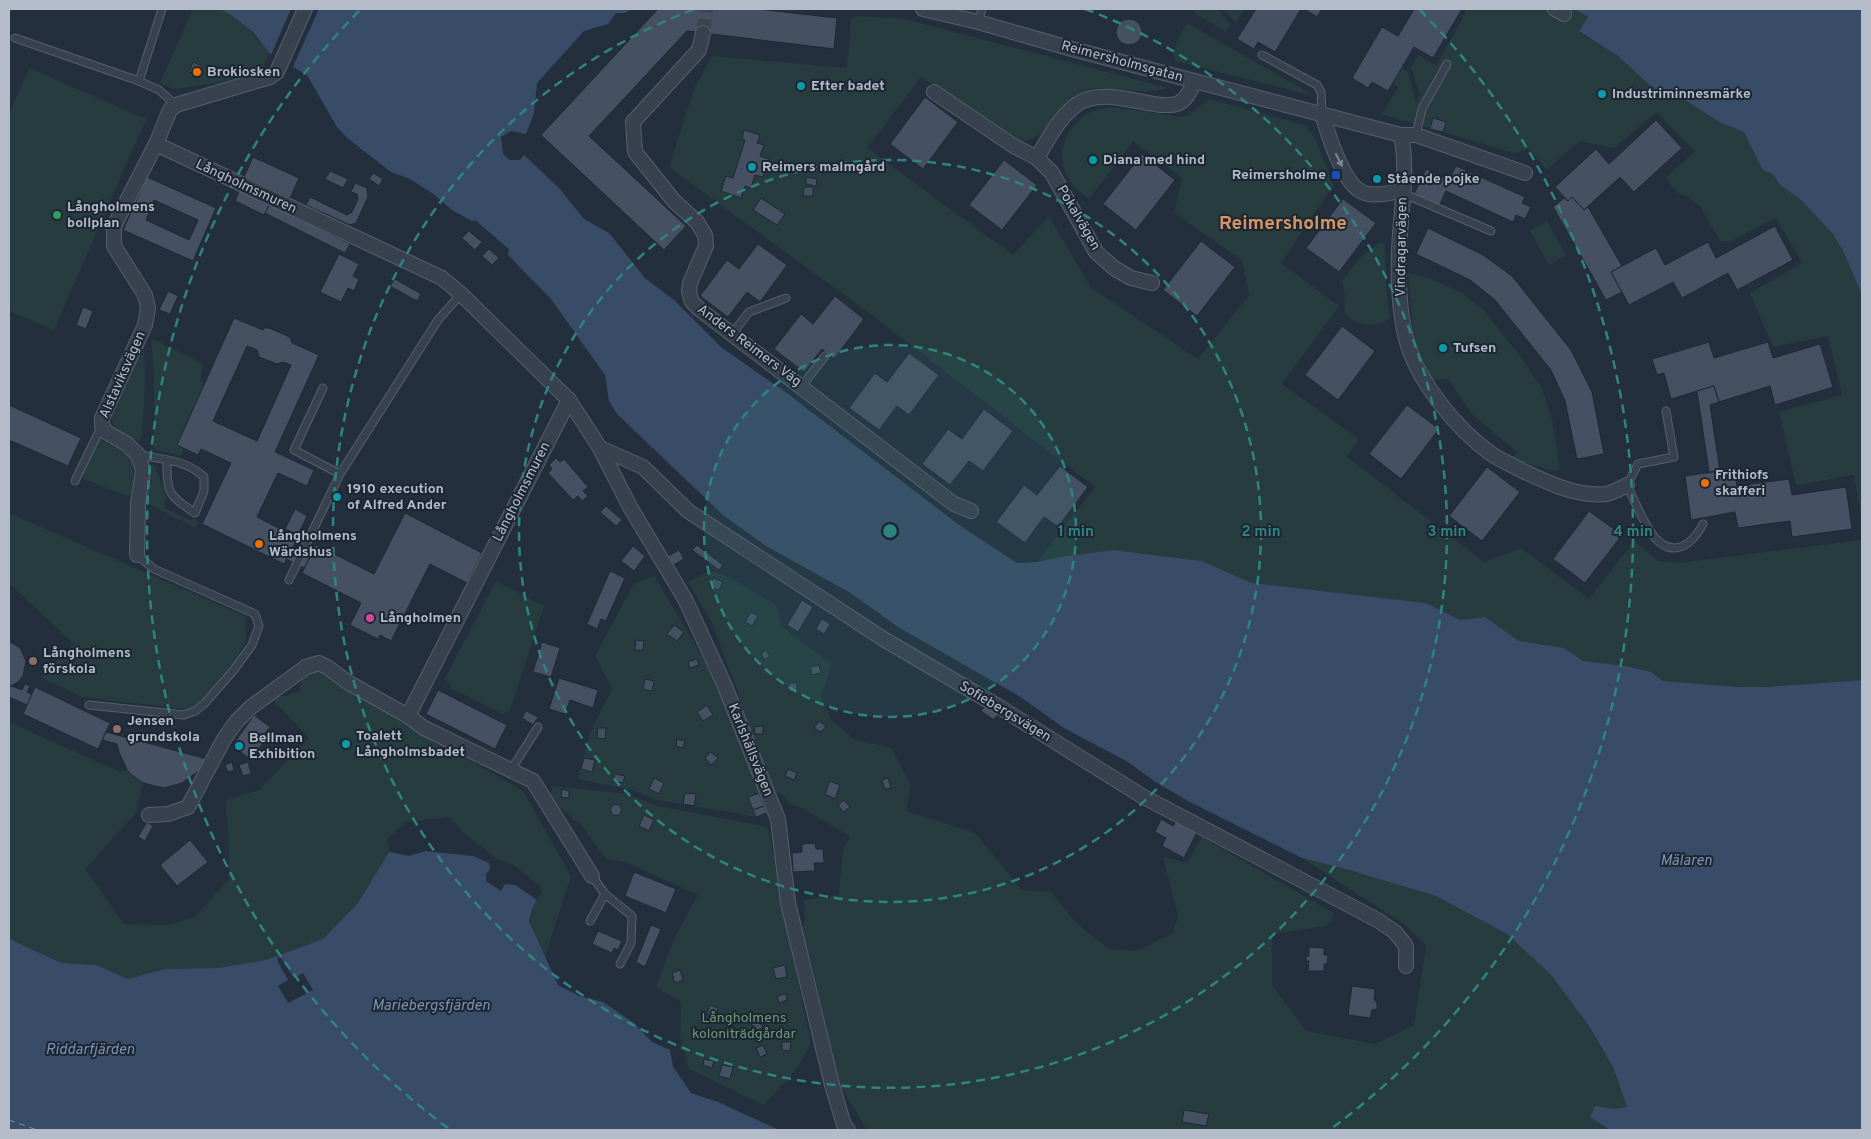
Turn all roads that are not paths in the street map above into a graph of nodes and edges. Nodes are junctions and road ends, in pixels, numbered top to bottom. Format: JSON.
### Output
{"nodes":[{"id":1,"x":162,"y":9,"type":"edge"},
{"id":2,"x":305,"y":9,"type":"edge"},
{"id":3,"x":923,"y":9,"type":"edge"},
{"id":4,"x":980,"y":15,"type":"edge"},
{"id":5,"x":703,"y":33,"type":"tunnel mouth"},
{"id":6,"x":14,"y":38,"type":"dead end"},
{"id":7,"x":1262,"y":55,"type":"dead end"},
{"id":8,"x":1447,"y":64,"type":"dead end"},
{"id":9,"x":139,"y":81,"type":"junction"},
{"id":10,"x":1195,"y":82,"type":"junction"},
{"id":11,"x":934,"y":92,"type":"dead end"},
{"id":12,"x":176,"y":105,"type":"junction"},
{"id":13,"x":1322,"y":114,"type":"junction"},
{"id":14,"x":1409,"y":135,"type":"junction"},
{"id":15,"x":156,"y":144,"type":"junction"},
{"id":16,"x":1037,"y":158,"type":"junction"},
{"id":17,"x":1525,"y":173,"type":"dead end"},
{"id":18,"x":1402,"y":192,"type":"junction"},
{"id":19,"x":1491,"y":232,"type":"dead end"},
{"id":20,"x":1152,"y":284,"type":"dead end"},
{"id":21,"x":461,"y":294,"type":"junction"},
{"id":22,"x":786,"y":298,"type":"dead end"},
{"id":23,"x":732,"y":334,"type":"junction"},
{"id":24,"x":825,"y":356,"type":"dead end"},
{"id":25,"x":802,"y":386,"type":"junction"},
{"id":26,"x":323,"y":388,"type":"dead end"},
{"id":27,"x":569,"y":400,"type":"junction"},
{"id":28,"x":1666,"y":411,"type":"dead end"},
{"id":29,"x":102,"y":425,"type":"junction"},
{"id":30,"x":600,"y":448,"type":"junction"},
{"id":31,"x":138,"y":455,"type":"junction"},
{"id":32,"x":167,"y":461,"type":"junction"},
{"id":33,"x":340,"y":474,"type":"junction"},
{"id":34,"x":75,"y":480,"type":"dead end"},
{"id":35,"x":1627,"y":485,"type":"junction"},
{"id":36,"x":971,"y":511,"type":"dead end"},
{"id":37,"x":1702,"y":524,"type":"dead end"},
{"id":38,"x":137,"y":555,"type":"joint"},
{"id":39,"x":289,"y":580,"type":"dead end"},
{"id":40,"x":89,"y":705,"type":"dead end"},
{"id":41,"x":408,"y":716,"type":"junction"},
{"id":42,"x":538,"y":727,"type":"dead end"},
{"id":43,"x":511,"y":770,"type":"junction"},
{"id":44,"x":149,"y":815,"type":"dead end"},
{"id":45,"x":592,"y":876,"type":"joint"},
{"id":46,"x":605,"y":894,"type":"junction"},
{"id":47,"x":590,"y":920,"type":"dead end"},
{"id":48,"x":620,"y":964,"type":"dead end"},
{"id":49,"x":1406,"y":966,"type":"dead end"},
{"id":50,"x":848,"y":1130,"type":"edge"}],
"edges":[{"from":1,"to":9,"type":"lane"},
{"from":2,"to":12,"type":"street"},
{"from":3,"to":4,"type":"street","name":"Reimersholmsgatan"},
{"from":4,"to":10,"type":"street","name":"Reimersholmsgatan"},
{"from":5,"to":23,"type":"street","name":"Anders Reimers Väg"},
{"from":6,"to":9,"type":"lane"},
{"from":7,"to":13,"type":"lane"},
{"from":8,"to":14,"type":"lane"},
{"from":9,"to":12,"type":"lane"},
{"from":10,"to":13,"type":"street","name":"Reimersholmsgatan"},
{"from":10,"to":16,"type":"street"},
{"from":11,"to":16,"type":"street","name":"Pokalvägen"},
{"from":12,"to":15,"type":"street","name":"Alstaviksvägen"},
{"from":13,"to":14,"type":"street","name":"Reimersholmsgatan"},
{"from":13,"to":18,"type":"street","one_way":true},
{"from":14,"to":17,"type":"street","name":"Reimersholmsgatan"},
{"from":14,"to":18,"type":"street","name":"Vindragarvägen"},
{"from":15,"to":21,"type":"street","name":"Långholmsmuren"},
{"from":15,"to":29,"type":"street","name":"Alstaviksvägen"},
{"from":16,"to":20,"type":"street","name":"Pokalvägen"},
{"from":18,"to":19,"type":"lane"},
{"from":18,"to":35,"type":"street","name":"Vindragarvägen"},
{"from":21,"to":27,"type":"street","name":"Långholmsmuren"},
{"from":21,"to":33,"type":"lane"},
{"from":22,"to":23,"type":"lane"},
{"from":23,"to":25,"type":"street","name":"Anders Reimers Väg"},
{"from":24,"to":25,"type":"lane"},
{"from":25,"to":36,"type":"street","name":"Anders Reimers Väg"},
{"from":26,"to":33,"type":"lane"},
{"from":27,"to":30,"type":"street","name":"Karlshällsvägen"},
{"from":27,"to":41,"type":"street","name":"Långholmsmuren"},
{"from":28,"to":35,"type":"lane"},
{"from":29,"to":31,"type":"street","name":"Alstaviksvägen"},
{"from":29,"to":34,"type":"lane"},
{"from":30,"to":49,"type":"street","name":"Sofiebergsvägen"},
{"from":30,"to":50,"type":"street","name":"Karlshällsvägen"},
{"from":31,"to":32,"type":"lane"},
{"from":31,"to":38,"type":"street"},
{"from":32,"to":32,"type":"lane"},
{"from":33,"to":39,"type":"lane"},
{"from":35,"to":37,"type":"lane"},
{"from":38,"to":40,"type":"lane"},
{"from":41,"to":43,"type":"street"},
{"from":41,"to":44,"type":"street"},
{"from":42,"to":43,"type":"lane"},
{"from":43,"to":45,"type":"street"},
{"from":45,"to":46,"type":"lane"},
{"from":46,"to":47,"type":"lane"},
{"from":46,"to":48,"type":"lane"}]}
